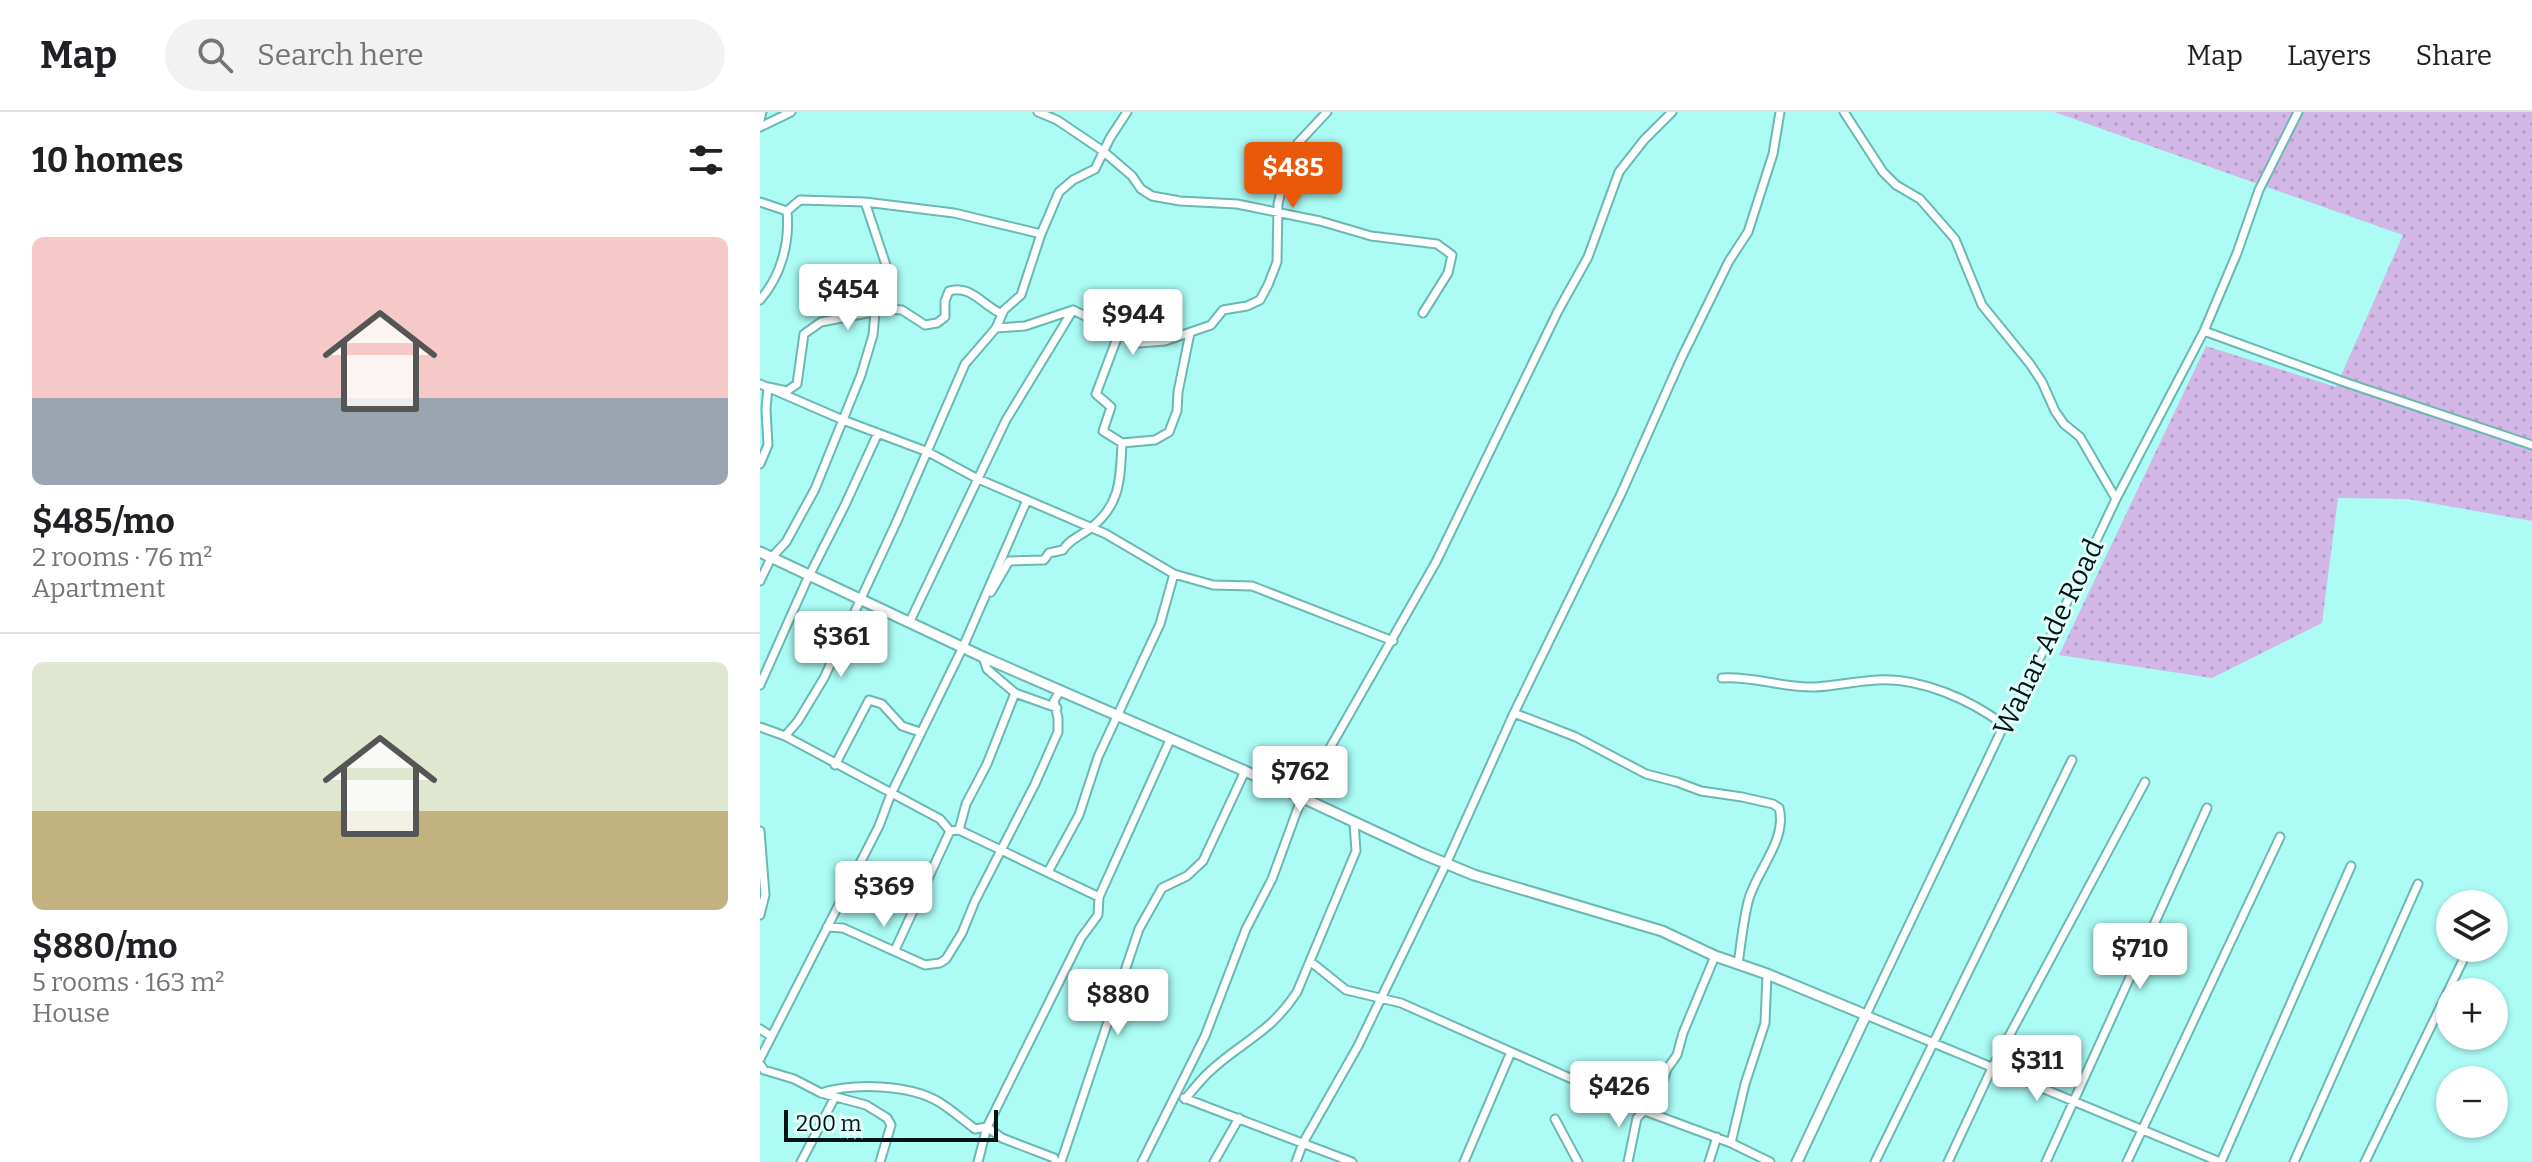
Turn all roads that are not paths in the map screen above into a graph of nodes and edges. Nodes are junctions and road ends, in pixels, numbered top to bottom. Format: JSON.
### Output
{"nodes":[{"id":1,"x":762,"y":112,"type":"edge"},
{"id":2,"x":791,"y":112,"type":"edge"},
{"id":3,"x":1038,"y":112,"type":"edge"},
{"id":4,"x":1127,"y":112,"type":"edge"},
{"id":5,"x":1327,"y":112,"type":"edge"},
{"id":6,"x":1672,"y":112,"type":"edge"},
{"id":7,"x":1780,"y":112,"type":"edge"},
{"id":8,"x":1844,"y":112,"type":"edge"},
{"id":9,"x":2298,"y":112,"type":"edge"},
{"id":10,"x":760,"y":120,"type":"edge"},
{"id":11,"x":760,"y":127,"type":"edge"},
{"id":12,"x":1103,"y":151,"type":"junction"},
{"id":13,"x":760,"y":202,"type":"edge"},
{"id":14,"x":865,"y":202,"type":"junction"},
{"id":15,"x":787,"y":211,"type":"junction"},
{"id":16,"x":1277,"y":212,"type":"junction"},
{"id":17,"x":1041,"y":234,"type":"junction"},
{"id":18,"x":760,"y":300,"type":"edge"},
{"id":19,"x":875,"y":310,"type":"junction"},
{"id":20,"x":1073,"y":310,"type":"junction"},
{"id":21,"x":1423,"y":313,"type":"dead end"},
{"id":22,"x":1002,"y":314,"type":"junction"},
{"id":23,"x":996,"y":328,"type":"junction"},
{"id":24,"x":2204,"y":331,"type":"junction"},
{"id":25,"x":1119,"y":333,"type":"junction"},
{"id":26,"x":1190,"y":333,"type":"junction"},
{"id":27,"x":764,"y":385,"type":"edge"},
{"id":28,"x":843,"y":420,"type":"junction"},
{"id":29,"x":878,"y":433,"type":"junction"},
{"id":30,"x":1122,"y":443,"type":"junction"},
{"id":31,"x":2532,"y":445,"type":"edge"},
{"id":32,"x":928,"y":452,"type":"junction"},
{"id":33,"x":760,"y":464,"type":"edge"},
{"id":34,"x":976,"y":478,"type":"junction"},
{"id":35,"x":2116,"y":499,"type":"junction"},
{"id":36,"x":1027,"y":500,"type":"junction"},
{"id":37,"x":1091,"y":528,"type":"junction"},
{"id":38,"x":760,"y":552,"type":"edge"},
{"id":39,"x":771,"y":558,"type":"junction"},
{"id":40,"x":1174,"y":574,"type":"junction"},
{"id":41,"x":810,"y":575,"type":"junction"},
{"id":42,"x":760,"y":581,"type":"edge"},
{"id":43,"x":862,"y":599,"type":"junction"},
{"id":44,"x":982,"y":604,"type":"junction"},
{"id":45,"x":910,"y":621,"type":"junction"},
{"id":46,"x":1393,"y":641,"type":"junction"},
{"id":47,"x":963,"y":647,"type":"junction"},
{"id":48,"x":983,"y":657,"type":"junction"},
{"id":49,"x":1722,"y":678,"type":"dead end"},
{"id":50,"x":760,"y":685,"type":"edge"},
{"id":51,"x":1060,"y":691,"type":"junction"},
{"id":52,"x":1015,"y":693,"type":"junction"},
{"id":53,"x":1057,"y":708,"type":"junction"},
{"id":54,"x":1514,"y":713,"type":"junction"},
{"id":55,"x":1117,"y":715,"type":"junction"},
{"id":56,"x":2004,"y":725,"type":"junction"},
{"id":57,"x":760,"y":727,"type":"edge"},
{"id":58,"x":920,"y":732,"type":"junction"},
{"id":59,"x":785,"y":736,"type":"junction"},
{"id":60,"x":1170,"y":740,"type":"junction"},
{"id":61,"x":2072,"y":760,"type":"dead end"},
{"id":62,"x":835,"y":765,"type":"junction"},
{"id":63,"x":1245,"y":771,"type":"junction"},
{"id":64,"x":2145,"y":782,"type":"dead end"},
{"id":65,"x":891,"y":794,"type":"junction"},
{"id":66,"x":1302,"y":797,"type":"junction"},
{"id":67,"x":2207,"y":808,"type":"dead end"},
{"id":68,"x":1354,"y":823,"type":"junction"},
{"id":69,"x":955,"y":830,"type":"junction"},
{"id":70,"x":760,"y":831,"type":"edge"},
{"id":71,"x":2280,"y":837,"type":"dead end"},
{"id":72,"x":1002,"y":851,"type":"junction"},
{"id":73,"x":1446,"y":864,"type":"junction"},
{"id":74,"x":2351,"y":866,"type":"dead end"},
{"id":75,"x":1048,"y":872,"type":"junction"},
{"id":76,"x":2418,"y":884,"type":"dead end"},
{"id":77,"x":1099,"y":897,"type":"junction"},
{"id":78,"x":760,"y":915,"type":"edge"},
{"id":79,"x":827,"y":927,"type":"junction"},
{"id":80,"x":895,"y":950,"type":"junction"},
{"id":81,"x":1715,"y":956,"type":"junction"},
{"id":82,"x":1311,"y":962,"type":"junction"},
{"id":83,"x":2462,"y":962,"type":"edge"},
{"id":84,"x":1738,"y":964,"type":"junction"},
{"id":85,"x":1767,"y":974,"type":"junction"},
{"id":86,"x":1380,"y":999,"type":"junction"},
{"id":87,"x":1866,"y":1015,"type":"junction"},
{"id":88,"x":760,"y":1029,"type":"edge"},
{"id":89,"x":771,"y":1036,"type":"junction"},
{"id":90,"x":1933,"y":1043,"type":"junction"},
{"id":91,"x":1511,"y":1052,"type":"junction"},
{"id":92,"x":761,"y":1067,"type":"edge"},
{"id":93,"x":1992,"y":1068,"type":"junction"},
{"id":94,"x":821,"y":1093,"type":"junction"},
{"id":95,"x":1174,"y":1095,"type":"junction"},
{"id":96,"x":835,"y":1097,"type":"junction"},
{"id":97,"x":1185,"y":1099,"type":"junction"},
{"id":98,"x":2073,"y":1101,"type":"junction"},
{"id":99,"x":1642,"y":1110,"type":"junction"},
{"id":100,"x":1239,"y":1118,"type":"junction"},
{"id":101,"x":1555,"y":1119,"type":"dead end"},
{"id":102,"x":987,"y":1127,"type":"junction"},
{"id":103,"x":2142,"y":1129,"type":"junction"},
{"id":104,"x":1717,"y":1137,"type":"junction"},
{"id":105,"x":1303,"y":1143,"type":"junction"},
{"id":106,"x":1731,"y":1143,"type":"junction"},
{"id":107,"x":2199,"y":1158,"type":"edge"},
{"id":108,"x":883,"y":1161,"type":"edge"},
{"id":109,"x":801,"y":1162,"type":"edge"},
{"id":110,"x":978,"y":1162,"type":"edge"},
{"id":111,"x":1058,"y":1162,"type":"edge"},
{"id":112,"x":1142,"y":1162,"type":"edge"},
{"id":113,"x":1214,"y":1162,"type":"edge"},
{"id":114,"x":1296,"y":1162,"type":"edge"},
{"id":115,"x":1352,"y":1162,"type":"edge"},
{"id":116,"x":1464,"y":1162,"type":"edge"},
{"id":117,"x":1578,"y":1162,"type":"edge"},
{"id":118,"x":1628,"y":1162,"type":"edge"},
{"id":119,"x":1709,"y":1162,"type":"edge"},
{"id":120,"x":1770,"y":1162,"type":"edge"},
{"id":121,"x":1797,"y":1162,"type":"edge"},
{"id":122,"x":1875,"y":1162,"type":"edge"},
{"id":123,"x":1948,"y":1162,"type":"edge"},
{"id":124,"x":2046,"y":1162,"type":"edge"},
{"id":125,"x":2127,"y":1162,"type":"edge"},
{"id":126,"x":2221,"y":1162,"type":"edge"},
{"id":127,"x":2294,"y":1162,"type":"edge"},
{"id":128,"x":2365,"y":1162,"type":"edge"}],
"edges":[{"from":1,"to":10,"type":"street"},
{"from":2,"to":11,"type":"street"},
{"from":3,"to":12,"type":"street"},
{"from":4,"to":12,"type":"street"},
{"from":5,"to":16,"type":"street"},
{"from":6,"to":46,"type":"street"},
{"from":7,"to":54,"type":"street"},
{"from":8,"to":35,"type":"street"},
{"from":9,"to":24,"type":"street","name":"Wahar Ade Road"},
{"from":12,"to":16,"type":"street"},
{"from":12,"to":17,"type":"street"},
{"from":13,"to":15,"type":"street"},
{"from":14,"to":15,"type":"street"},
{"from":14,"to":17,"type":"street"},
{"from":14,"to":19,"type":"street"},
{"from":15,"to":18,"type":"street"},
{"from":16,"to":21,"type":"street"},
{"from":16,"to":26,"type":"street"},
{"from":17,"to":22,"type":"street"},
{"from":19,"to":22,"type":"street"},
{"from":19,"to":27,"type":"street"},
{"from":19,"to":28,"type":"street"},
{"from":20,"to":23,"type":"street"},
{"from":20,"to":25,"type":"street"},
{"from":20,"to":34,"type":"street"},
{"from":22,"to":23,"type":"street"},
{"from":23,"to":32,"type":"street"},
{"from":24,"to":31,"type":"street"},
{"from":24,"to":35,"type":"street","name":"Wahar Ade Road"},
{"from":25,"to":26,"type":"street"},
{"from":25,"to":30,"type":"street"},
{"from":26,"to":30,"type":"street"},
{"from":27,"to":28,"type":"street"},
{"from":27,"to":33,"type":"street"},
{"from":28,"to":29,"type":"street"},
{"from":28,"to":39,"type":"street"},
{"from":29,"to":32,"type":"street"},
{"from":29,"to":41,"type":"street"},
{"from":30,"to":37,"type":"street"},
{"from":32,"to":34,"type":"street"},
{"from":32,"to":43,"type":"street"},
{"from":34,"to":36,"type":"street"},
{"from":34,"to":45,"type":"street"},
{"from":35,"to":56,"type":"street","name":"Wahar Ade Road"},
{"from":36,"to":37,"type":"street"},
{"from":36,"to":44,"type":"street"},
{"from":37,"to":40,"type":"street"},
{"from":37,"to":44,"type":"street"},
{"from":38,"to":39,"type":"street"},
{"from":39,"to":41,"type":"street"},
{"from":39,"to":42,"type":"street"},
{"from":40,"to":46,"type":"street"},
{"from":40,"to":55,"type":"street"},
{"from":41,"to":43,"type":"street"},
{"from":41,"to":50,"type":"street"},
{"from":43,"to":45,"type":"street"},
{"from":43,"to":59,"type":"street"},
{"from":44,"to":47,"type":"street"},
{"from":45,"to":47,"type":"street"},
{"from":46,"to":66,"type":"street"},
{"from":47,"to":48,"type":"street"},
{"from":47,"to":58,"type":"street"},
{"from":48,"to":51,"type":"street"},
{"from":48,"to":52,"type":"street"},
{"from":49,"to":56,"type":"street"},
{"from":51,"to":53,"type":"street"},
{"from":51,"to":55,"type":"street"},
{"from":52,"to":53,"type":"street"},
{"from":52,"to":69,"type":"street"},
{"from":53,"to":72,"type":"street"},
{"from":54,"to":73,"type":"street"},
{"from":54,"to":84,"type":"street"},
{"from":55,"to":60,"type":"street"},
{"from":55,"to":75,"type":"street"},
{"from":56,"to":87,"type":"street","name":"Wahar Ade Road"},
{"from":57,"to":59,"type":"street"},
{"from":58,"to":62,"type":"street"},
{"from":58,"to":65,"type":"street"},
{"from":59,"to":62,"type":"street"},
{"from":60,"to":63,"type":"street"},
{"from":60,"to":77,"type":"street"},
{"from":61,"to":90,"type":"street"},
{"from":62,"to":65,"type":"street"},
{"from":63,"to":66,"type":"street"},
{"from":63,"to":111,"type":"street"},
{"from":64,"to":93,"type":"street"},
{"from":65,"to":69,"type":"street"},
{"from":65,"to":79,"type":"street"},
{"from":66,"to":68,"type":"street"},
{"from":66,"to":95,"type":"street"},
{"from":67,"to":98,"type":"street"},
{"from":68,"to":73,"type":"street"},
{"from":68,"to":82,"type":"street"},
{"from":69,"to":72,"type":"street"},
{"from":69,"to":80,"type":"street"},
{"from":70,"to":78,"type":"street"},
{"from":71,"to":103,"type":"street"},
{"from":72,"to":75,"type":"street"},
{"from":72,"to":80,"type":"street"},
{"from":73,"to":81,"type":"street"},
{"from":73,"to":86,"type":"street"},
{"from":74,"to":126,"type":"street"},
{"from":75,"to":77,"type":"street"},
{"from":76,"to":127,"type":"street"},
{"from":77,"to":102,"type":"street"},
{"from":79,"to":80,"type":"street"},
{"from":79,"to":89,"type":"street"},
{"from":81,"to":84,"type":"street"},
{"from":81,"to":99,"type":"street"},
{"from":82,"to":86,"type":"street"},
{"from":82,"to":97,"type":"street"},
{"from":83,"to":128,"type":"street"},
{"from":84,"to":85,"type":"street"},
{"from":85,"to":87,"type":"street"},
{"from":85,"to":106,"type":"street"},
{"from":86,"to":91,"type":"street"},
{"from":86,"to":105,"type":"street"},
{"from":87,"to":90,"type":"street"},
{"from":87,"to":121,"type":"street","name":"Wahar Ade Road"},
{"from":88,"to":89,"type":"street"},
{"from":89,"to":92,"type":"street"},
{"from":90,"to":93,"type":"street"},
{"from":90,"to":122,"type":"street"},
{"from":91,"to":99,"type":"street"},
{"from":91,"to":116,"type":"street"},
{"from":92,"to":94,"type":"street"},
{"from":93,"to":98,"type":"street"},
{"from":93,"to":123,"type":"street"},
{"from":94,"to":96,"type":"street"},
{"from":94,"to":102,"type":"street"},
{"from":95,"to":97,"type":"street"},
{"from":95,"to":112,"type":"street"},
{"from":96,"to":108,"type":"street"},
{"from":96,"to":109,"type":"street"},
{"from":97,"to":100,"type":"street"},
{"from":98,"to":103,"type":"street"},
{"from":98,"to":124,"type":"street"},
{"from":99,"to":104,"type":"street"},
{"from":99,"to":118,"type":"street"},
{"from":100,"to":105,"type":"street"},
{"from":100,"to":113,"type":"street"},
{"from":101,"to":117,"type":"street"},
{"from":102,"to":110,"type":"street"},
{"from":102,"to":111,"type":"street"},
{"from":103,"to":107,"type":"street"},
{"from":103,"to":125,"type":"street"},
{"from":104,"to":106,"type":"street"},
{"from":104,"to":119,"type":"street"},
{"from":105,"to":114,"type":"street"},
{"from":105,"to":115,"type":"street"},
{"from":106,"to":120,"type":"street"},
{"from":107,"to":126,"type":"street"}]}
